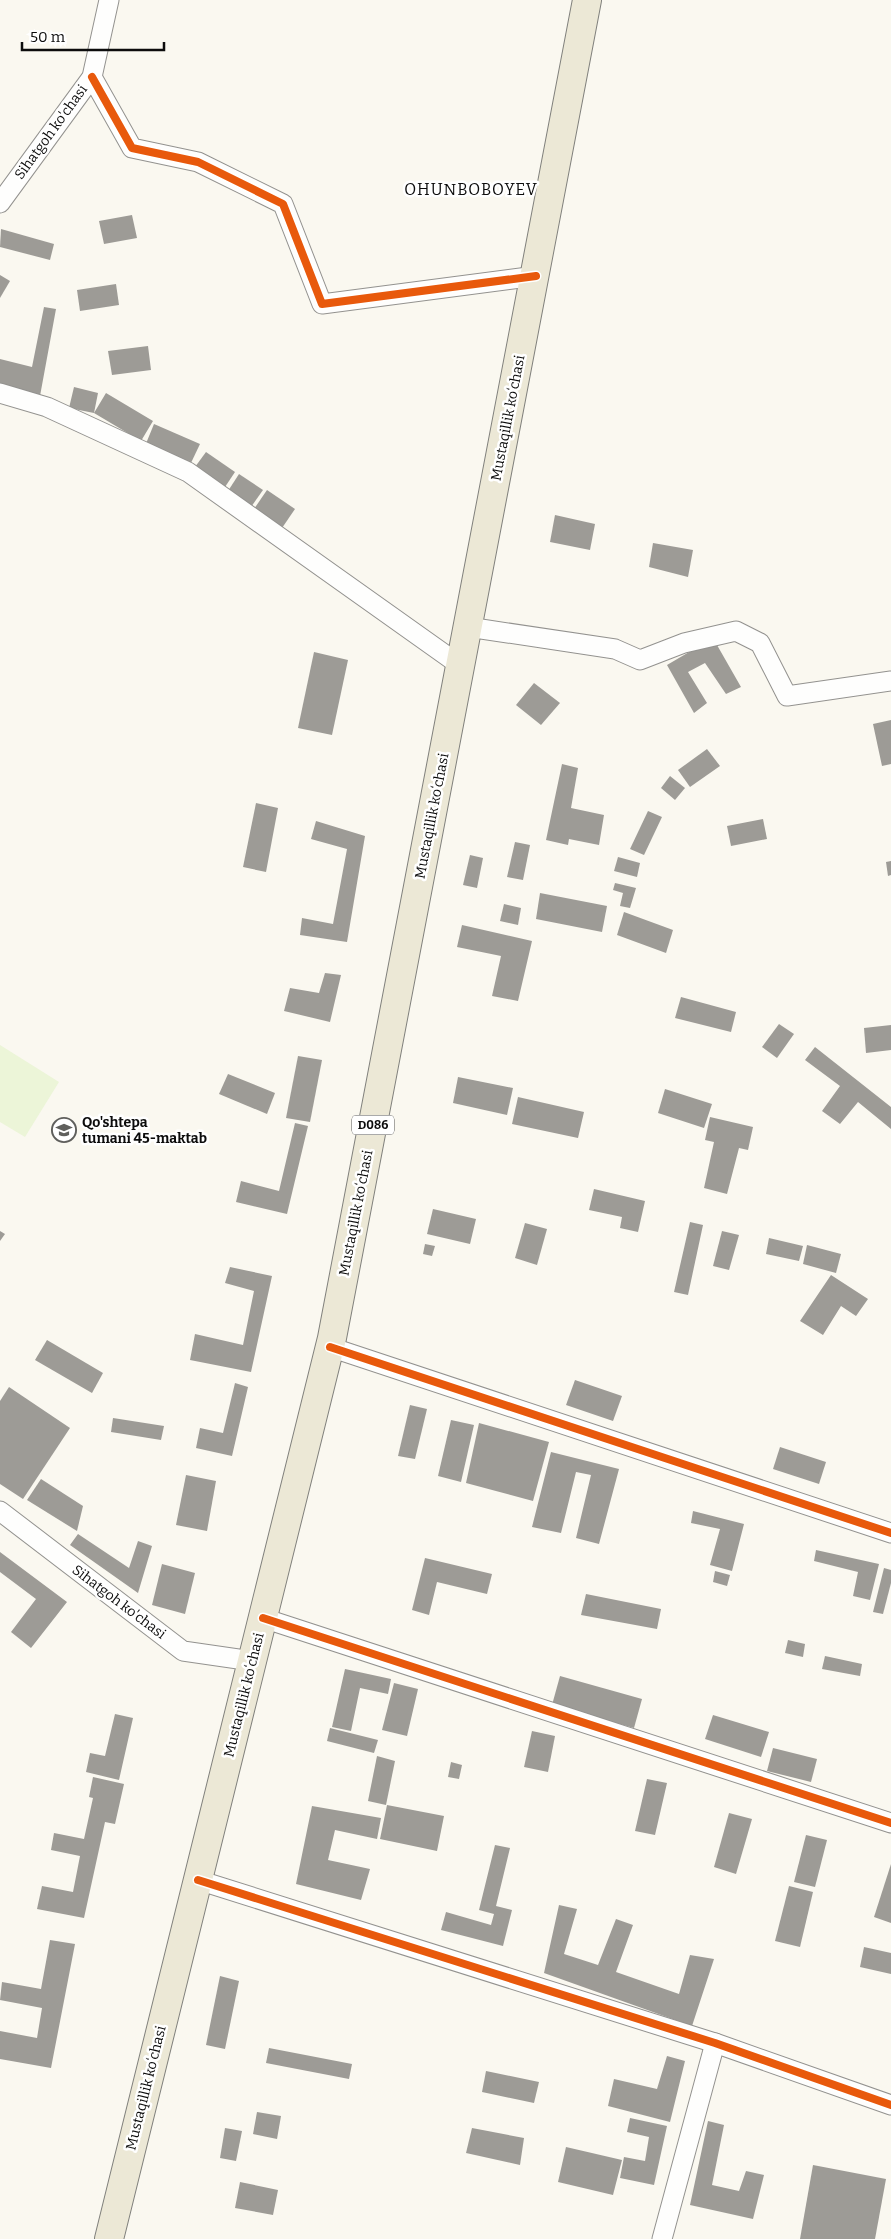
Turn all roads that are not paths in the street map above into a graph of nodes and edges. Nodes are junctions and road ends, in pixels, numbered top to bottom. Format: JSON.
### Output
{"nodes":[{"id":1,"x":109,"y":0,"type":"edge"},
{"id":2,"x":587,"y":0,"type":"edge"},
{"id":3,"x":92,"y":77,"type":"junction"},
{"id":4,"x":0,"y":203,"type":"edge"},
{"id":5,"x":536,"y":276,"type":"junction"},
{"id":6,"x":0,"y":393,"type":"edge"},
{"id":7,"x":468,"y":627,"type":"junction"},
{"id":8,"x":461,"y":666,"type":"junction"},
{"id":9,"x":891,"y":680,"type":"edge"},
{"id":10,"x":330,"y":1346,"type":"junction"},
{"id":11,"x":0,"y":1511,"type":"edge"},
{"id":12,"x":891,"y":1533,"type":"edge"},
{"id":13,"x":263,"y":1618,"type":"junction"},
{"id":14,"x":252,"y":1661,"type":"junction"},
{"id":15,"x":891,"y":1823,"type":"edge"},
{"id":16,"x":198,"y":1880,"type":"junction"},
{"id":17,"x":715,"y":2043,"type":"junction"},
{"id":18,"x":891,"y":2105,"type":"edge"},
{"id":19,"x":109,"y":2239,"type":"edge"},
{"id":20,"x":662,"y":2239,"type":"edge"}],
"edges":[{"from":1,"to":3,"type":"street","name":"Sihatgoh ko'chasi"},
{"from":2,"to":5,"type":"main road","name":"Mustaqillik koʻchasi","number":"D086"},
{"from":3,"to":4,"type":"street","name":"Sihatgoh ko'chasi"},
{"from":3,"to":5,"type":"street"},
{"from":5,"to":7,"type":"main road","name":"Mustaqillik koʻchasi","number":"D086"},
{"from":6,"to":8,"type":"street"},
{"from":7,"to":8,"type":"main road","name":"Mustaqillik koʻchasi","number":"D086"},
{"from":7,"to":9,"type":"street"},
{"from":8,"to":10,"type":"main road","name":"Mustaqillik koʻchasi","number":"D086"},
{"from":10,"to":12,"type":"street"},
{"from":10,"to":13,"type":"main road","name":"Mustaqillik koʻchasi","number":"D086"},
{"from":11,"to":14,"type":"street","name":"Sihatgoh ko'chasi"},
{"from":13,"to":14,"type":"main road","name":"Mustaqillik koʻchasi","number":"D086"},
{"from":13,"to":15,"type":"street"},
{"from":14,"to":16,"type":"main road","name":"Mustaqillik koʻchasi","number":"D086"},
{"from":16,"to":17,"type":"street"},
{"from":16,"to":19,"type":"main road","name":"Mustaqillik koʻchasi","number":"D086"},
{"from":17,"to":18,"type":"street"},
{"from":17,"to":20,"type":"street"}]}
